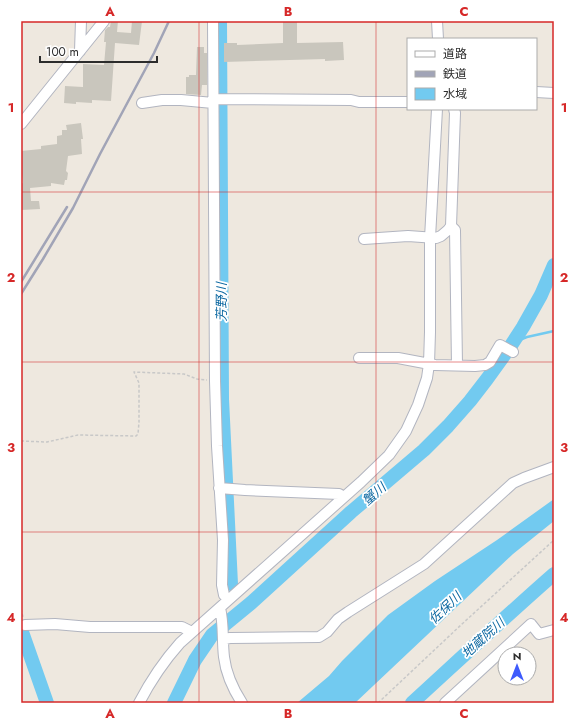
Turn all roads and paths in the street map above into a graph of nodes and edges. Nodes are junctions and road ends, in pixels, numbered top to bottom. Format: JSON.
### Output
{"nodes":[{"id":1,"x":81,"y":21,"type":"edge"},
{"id":2,"x":104,"y":21,"type":"edge"},
{"id":3,"x":213,"y":21,"type":"edge"},
{"id":4,"x":437,"y":21,"type":"edge"},
{"id":5,"x":438,"y":38,"type":"edge"},
{"id":6,"x":80,"y":51,"type":"junction"},
{"id":7,"x":537,"y":92,"type":"edge"},
{"id":8,"x":554,"y":93,"type":"edge"},
{"id":9,"x":213,"y":101,"type":"junction"},
{"id":10,"x":407,"y":102,"type":"edge"},
{"id":11,"x":142,"y":103,"type":"dead end"},
{"id":12,"x":437,"y":110,"type":"edge"},
{"id":13,"x":454,"y":110,"type":"edge"},
{"id":14,"x":21,"y":124,"type":"edge"},
{"id":15,"x":450,"y":226,"type":"junction"},
{"id":16,"x":430,"y":238,"type":"junction"},
{"id":17,"x":364,"y":239,"type":"dead end"},
{"id":18,"x":513,"y":352,"type":"dead end"},
{"id":19,"x":359,"y":358,"type":"dead end"},
{"id":20,"x":429,"y":364,"type":"junction"},
{"id":21,"x":457,"y":365,"type":"junction"},
{"id":22,"x":215,"y":381,"type":"junction"},
{"id":23,"x":21,"y":440,"type":"edge"},
{"id":24,"x":554,"y":467,"type":"edge"},
{"id":25,"x":219,"y":488,"type":"junction"},
{"id":26,"x":344,"y":497,"type":"junction"},
{"id":27,"x":554,"y":540,"type":"edge"},
{"id":28,"x":228,"y":600,"type":"junction"},
{"id":29,"x":220,"y":608,"type":"junction"},
{"id":30,"x":25,"y":625,"type":"dead end"},
{"id":31,"x":554,"y":630,"type":"edge"},
{"id":32,"x":192,"y":632,"type":"junction"},
{"id":33,"x":224,"y":638,"type":"junction"},
{"id":34,"x":139,"y":703,"type":"edge"},
{"id":35,"x":242,"y":703,"type":"edge"},
{"id":36,"x":378,"y":703,"type":"edge"},
{"id":37,"x":445,"y":703,"type":"edge"}],
"edges":[{"from":1,"to":6,"type":"street"},
{"from":2,"to":6,"type":"street"},
{"from":3,"to":9,"type":"street"},
{"from":4,"to":5,"type":"street"},
{"from":6,"to":14,"type":"street"},
{"from":7,"to":8,"type":"street"},
{"from":9,"to":10,"type":"street"},
{"from":9,"to":11,"type":"street"},
{"from":9,"to":22,"type":"street"},
{"from":12,"to":16,"type":"street"},
{"from":13,"to":15,"type":"street"},
{"from":15,"to":16,"type":"street"},
{"from":15,"to":21,"type":"street"},
{"from":16,"to":17,"type":"street"},
{"from":16,"to":20,"type":"street"},
{"from":18,"to":21,"type":"street"},
{"from":19,"to":20,"type":"street"},
{"from":20,"to":21,"type":"street"},
{"from":20,"to":26,"type":"street"},
{"from":22,"to":23,"type":"path"},
{"from":22,"to":25,"type":"street"},
{"from":24,"to":33,"type":"street"},
{"from":25,"to":26,"type":"street"},
{"from":25,"to":28,"type":"street"},
{"from":26,"to":28,"type":"street"},
{"from":27,"to":36,"type":"path"},
{"from":28,"to":29,"type":"street"},
{"from":29,"to":32,"type":"street"},
{"from":29,"to":33,"type":"street"},
{"from":30,"to":32,"type":"street"},
{"from":31,"to":37,"type":"street"},
{"from":32,"to":34,"type":"street"},
{"from":33,"to":35,"type":"street"}]}
